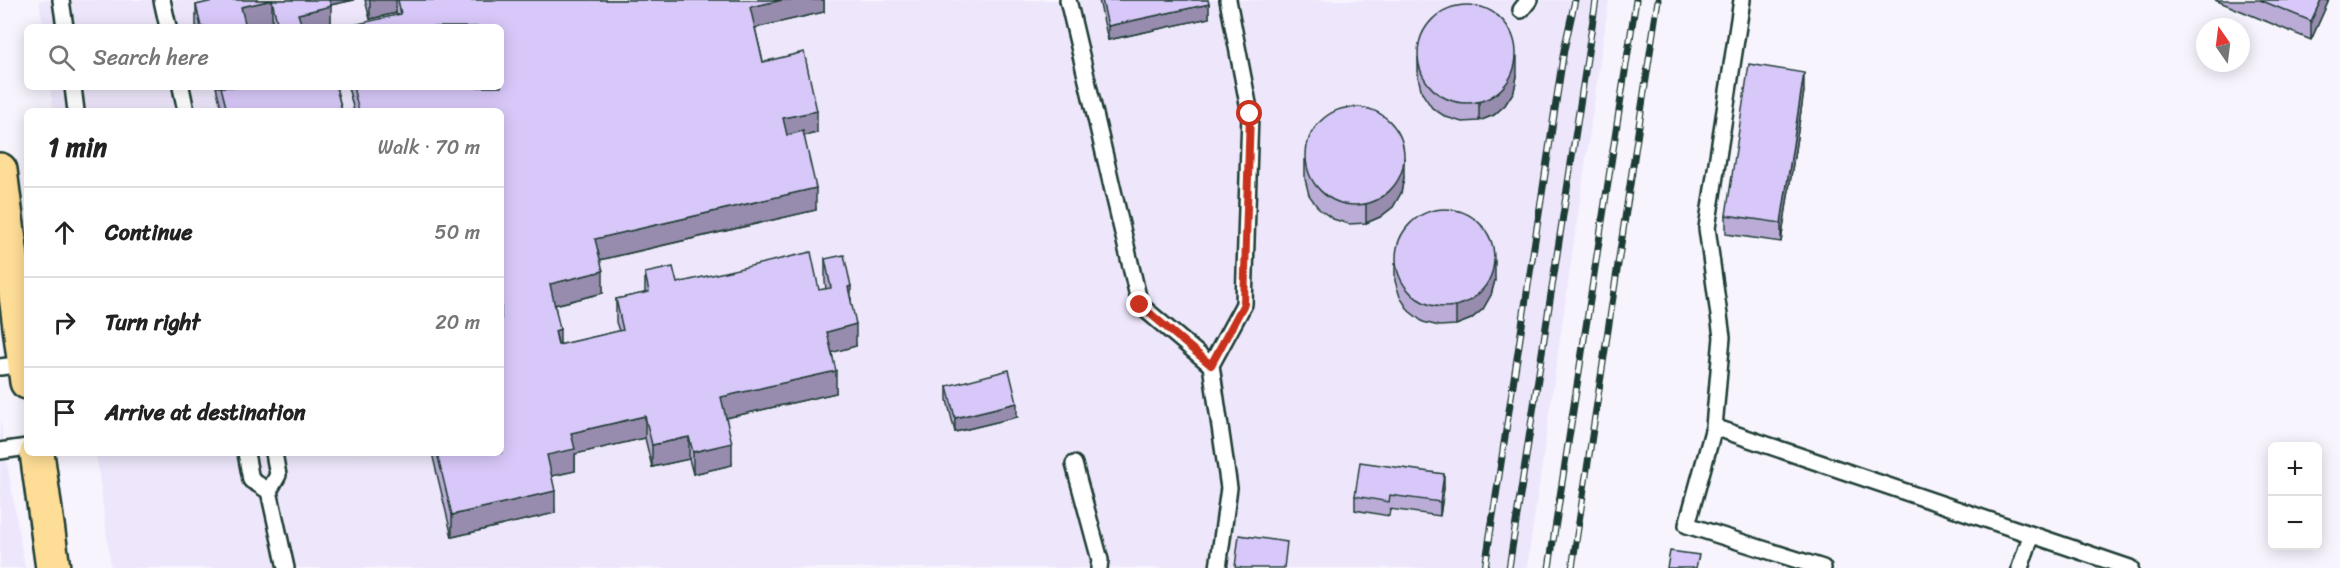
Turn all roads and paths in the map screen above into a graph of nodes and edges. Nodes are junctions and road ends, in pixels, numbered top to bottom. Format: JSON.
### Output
{"nodes":[{"id":1,"x":61,"y":0,"type":"edge"},
{"id":2,"x":162,"y":0,"type":"edge"},
{"id":3,"x":1068,"y":0,"type":"edge"},
{"id":4,"x":1228,"y":0,"type":"edge"},
{"id":5,"x":1742,"y":0,"type":"edge"},
{"id":6,"x":65,"y":24,"type":"edge"},
{"id":7,"x":167,"y":24,"type":"edge"},
{"id":8,"x":73,"y":90,"type":"edge"},
{"id":9,"x":182,"y":90,"type":"edge"},
{"id":10,"x":76,"y":108,"type":"edge"},
{"id":11,"x":185,"y":108,"type":"edge"},
{"id":12,"x":0,"y":178,"type":"edge"},
{"id":13,"x":1211,"y":365,"type":"junction"},
{"id":14,"x":17,"y":371,"type":"edge"},
{"id":15,"x":1714,"y":428,"type":"junction"},
{"id":16,"x":24,"y":447,"type":"edge"},
{"id":17,"x":0,"y":451,"type":"edge"},
{"id":18,"x":37,"y":456,"type":"edge"},
{"id":19,"x":247,"y":456,"type":"edge"},
{"id":20,"x":275,"y":456,"type":"edge"},
{"id":21,"x":1074,"y":464,"type":"dead end"},
{"id":22,"x":269,"y":491,"type":"junction"},
{"id":23,"x":2031,"y":536,"type":"junction"},
{"id":24,"x":53,"y":568,"type":"edge"},
{"id":25,"x":286,"y":568,"type":"edge"},
{"id":26,"x":1099,"y":568,"type":"edge"},
{"id":27,"x":1218,"y":568,"type":"edge"},
{"id":28,"x":1823,"y":568,"type":"edge"},
{"id":29,"x":2020,"y":568,"type":"edge"},
{"id":30,"x":2130,"y":568,"type":"edge"}],
"edges":[{"from":1,"to":6,"type":"lane"},
{"from":2,"to":7,"type":"lane"},
{"from":3,"to":13,"type":"lane"},
{"from":4,"to":13,"type":"lane"},
{"from":5,"to":15,"type":"lane"},
{"from":8,"to":10,"type":"lane"},
{"from":9,"to":11,"type":"lane"},
{"from":12,"to":14,"type":"highway"},
{"from":13,"to":27,"type":"lane"},
{"from":15,"to":23,"type":"lane"},
{"from":15,"to":28,"type":"lane"},
{"from":16,"to":17,"type":"lane"},
{"from":18,"to":24,"type":"highway"},
{"from":19,"to":22,"type":"lane"},
{"from":20,"to":22,"type":"lane"},
{"from":21,"to":26,"type":"lane"},
{"from":22,"to":25,"type":"lane"},
{"from":23,"to":29,"type":"lane"},
{"from":23,"to":30,"type":"lane"}]}
